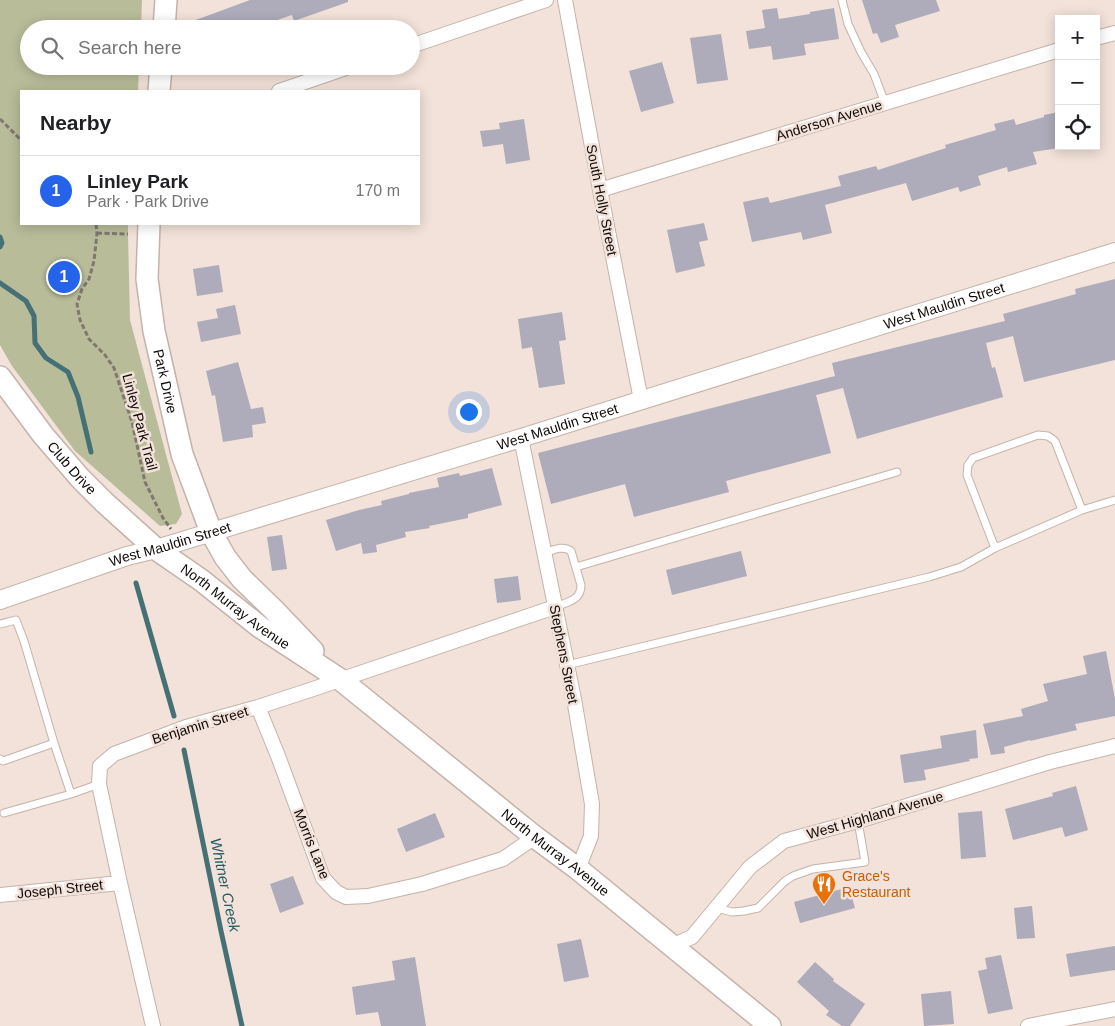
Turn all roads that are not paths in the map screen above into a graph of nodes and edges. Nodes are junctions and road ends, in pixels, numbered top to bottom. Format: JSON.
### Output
{"nodes":[{"id":1,"x":166,"y":0,"type":"edge"},
{"id":2,"x":546,"y":0,"type":"edge"},
{"id":3,"x":565,"y":0,"type":"edge"},
{"id":4,"x":842,"y":0,"type":"edge"},
{"id":5,"x":165,"y":20,"type":"edge"},
{"id":6,"x":1115,"y":33,"type":"edge"},
{"id":7,"x":1100,"y":37,"type":"edge"},
{"id":8,"x":420,"y":43,"type":"edge"},
{"id":9,"x":1055,"y":51,"type":"edge"},
{"id":10,"x":160,"y":75,"type":"edge"},
{"id":11,"x":326,"y":75,"type":"edge"},
{"id":12,"x":159,"y":90,"type":"edge"},
{"id":13,"x":282,"y":90,"type":"edge"},
{"id":14,"x":885,"y":103,"type":"junction"},
{"id":15,"x":600,"y":190,"type":"junction"},
{"id":16,"x":149,"y":225,"type":"edge"},
{"id":17,"x":1115,"y":252,"type":"edge"},
{"id":18,"x":0,"y":377,"type":"edge"},
{"id":19,"x":641,"y":400,"type":"junction"},
{"id":20,"x":521,"y":438,"type":"junction"},
{"id":21,"x":897,"y":472,"type":"dead end"},
{"id":22,"x":1115,"y":500,"type":"edge"},
{"id":23,"x":1082,"y":510,"type":"junction"},
{"id":24,"x":211,"y":532,"type":"junction"},
{"id":25,"x":995,"y":548,"type":"junction"},
{"id":26,"x":156,"y":549,"type":"junction"},
{"id":27,"x":544,"y":553,"type":"junction"},
{"id":28,"x":576,"y":567,"type":"junction"},
{"id":29,"x":0,"y":600,"type":"edge"},
{"id":30,"x":555,"y":608,"type":"junction"},
{"id":31,"x":0,"y":624,"type":"edge"},
{"id":32,"x":567,"y":665,"type":"junction"},
{"id":33,"x":341,"y":680,"type":"junction"},
{"id":34,"x":258,"y":707,"type":"junction"},
{"id":35,"x":54,"y":743,"type":"junction"},
{"id":36,"x":1115,"y":746,"type":"edge"},
{"id":37,"x":0,"y":760,"type":"edge"},
{"id":38,"x":100,"y":784,"type":"junction"},
{"id":39,"x":71,"y":794,"type":"junction"},
{"id":40,"x":4,"y":813,"type":"dead end"},
{"id":41,"x":858,"y":821,"type":"junction"},
{"id":42,"x":536,"y":838,"type":"junction"},
{"id":43,"x":578,"y":869,"type":"junction"},
{"id":44,"x":120,"y":883,"type":"junction"},
{"id":45,"x":0,"y":895,"type":"edge"},
{"id":46,"x":717,"y":908,"type":"junction"},
{"id":47,"x":672,"y":946,"type":"junction"},
{"id":48,"x":1115,"y":1008,"type":"edge"},
{"id":49,"x":153,"y":1026,"type":"edge"},
{"id":50,"x":770,"y":1026,"type":"edge"},
{"id":51,"x":1028,"y":1026,"type":"edge"}],
"edges":[{"from":1,"to":5,"type":"main road"},
{"from":2,"to":8,"type":"street"},
{"from":3,"to":15,"type":"street","name":"South Holly Street"},
{"from":4,"to":14,"type":"lane"},
{"from":6,"to":7,"type":"street"},
{"from":9,"to":14,"type":"street","name":"Anderson Avenue"},
{"from":10,"to":12,"type":"main road"},
{"from":11,"to":13,"type":"street"},
{"from":14,"to":15,"type":"street","name":"Anderson Avenue"},
{"from":15,"to":19,"type":"street","name":"South Holly Street"},
{"from":16,"to":24,"type":"main road","name":"Park Drive"},
{"from":17,"to":19,"type":"street","name":"West Mauldin Street"},
{"from":18,"to":26,"type":"main road","name":"Club Drive"},
{"from":19,"to":20,"type":"street","name":"West Mauldin Street"},
{"from":20,"to":24,"type":"street","name":"West Mauldin Street"},
{"from":20,"to":27,"type":"street","name":"Stephens Street"},
{"from":21,"to":28,"type":"lane"},
{"from":22,"to":23,"type":"lane"},
{"from":23,"to":25,"type":"lane"},
{"from":23,"to":25,"type":"lane"},
{"from":24,"to":26,"type":"street","name":"West Mauldin Street"},
{"from":24,"to":33,"type":"main road","name":"North Murray Avenue"},
{"from":25,"to":32,"type":"lane"},
{"from":26,"to":29,"type":"street","name":"West Mauldin Street"},
{"from":26,"to":33,"type":"main road","name":"North Murray Avenue"},
{"from":27,"to":28,"type":"lane"},
{"from":27,"to":30,"type":"street","name":"Stephens Street"},
{"from":28,"to":30,"type":"lane"},
{"from":30,"to":32,"type":"street","name":"Stephens Street"},
{"from":30,"to":33,"type":"street","name":"Benjamin Street"},
{"from":31,"to":35,"type":"lane"},
{"from":32,"to":43,"type":"street","name":"Stephens Street"},
{"from":33,"to":34,"type":"street","name":"Benjamin Street"},
{"from":33,"to":42,"type":"main road","name":"North Murray Avenue"},
{"from":34,"to":38,"type":"street","name":"Benjamin Street"},
{"from":34,"to":42,"type":"street","name":"Morris Lane"},
{"from":35,"to":37,"type":"lane"},
{"from":35,"to":39,"type":"lane"},
{"from":36,"to":41,"type":"street","name":"West Highland Avenue"},
{"from":38,"to":39,"type":"lane"},
{"from":38,"to":44,"type":"street","name":"Benjamin Street"},
{"from":39,"to":40,"type":"lane"},
{"from":41,"to":46,"type":"street","name":"West Highland Avenue"},
{"from":41,"to":46,"type":"lane"},
{"from":42,"to":43,"type":"main road","name":"North Murray Avenue"},
{"from":43,"to":47,"type":"main road","name":"North Murray Avenue"},
{"from":44,"to":45,"type":"street","name":"Joseph Street"},
{"from":44,"to":49,"type":"street","name":"Benjamin Street"},
{"from":46,"to":47,"type":"street","name":"West Highland Avenue"},
{"from":47,"to":50,"type":"main road","name":"North Murray Avenue"},
{"from":48,"to":51,"type":"street"}]}
